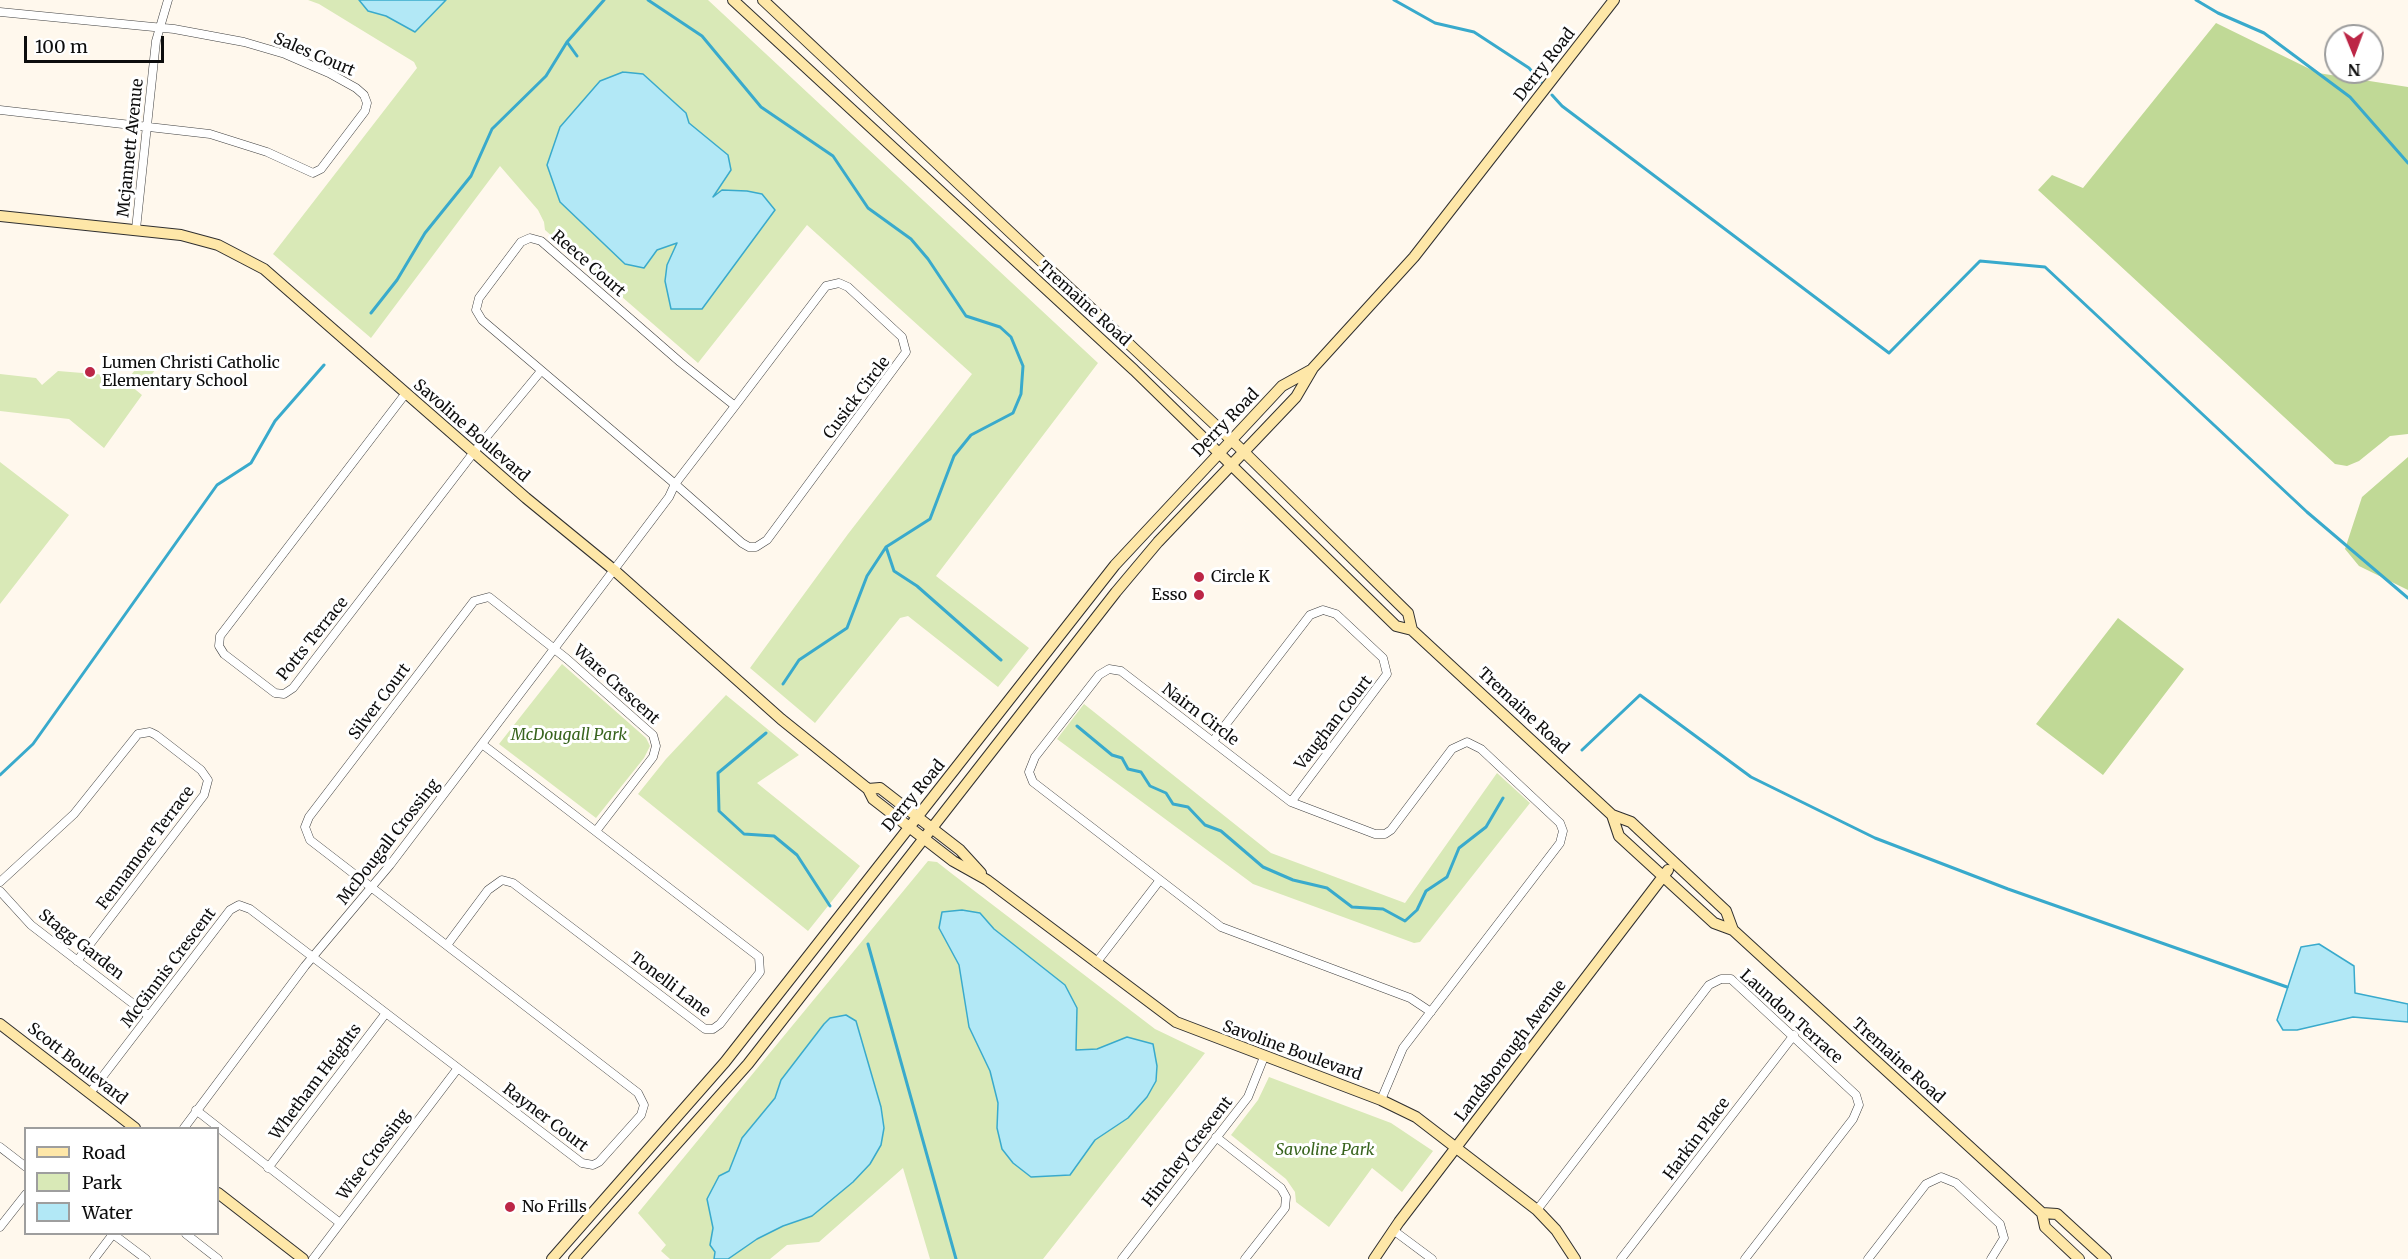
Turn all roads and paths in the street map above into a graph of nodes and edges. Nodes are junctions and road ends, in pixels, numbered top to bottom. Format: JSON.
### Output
{"nodes":[{"id":1,"x":168,"y":0,"type":"edge"},
{"id":2,"x":734,"y":0,"type":"edge"},
{"id":3,"x":763,"y":0,"type":"edge"},
{"id":4,"x":1614,"y":0,"type":"edge"},
{"id":5,"x":0,"y":12,"type":"edge"},
{"id":6,"x":159,"y":28,"type":"junction"},
{"id":7,"x":0,"y":110,"type":"edge"},
{"id":8,"x":147,"y":125,"type":"junction"},
{"id":9,"x":0,"y":216,"type":"edge"},
{"id":10,"x":136,"y":229,"type":"junction"},
{"id":11,"x":1313,"y":368,"type":"junction"},
{"id":12,"x":542,"y":371,"type":"junction"},
{"id":13,"x":406,"y":393,"type":"junction"},
{"id":14,"x":735,"y":406,"type":"junction"},
{"id":15,"x":1231,"y":439,"type":"junction"},
{"id":16,"x":1243,"y":451,"type":"junction"},
{"id":17,"x":474,"y":452,"type":"junction"},
{"id":18,"x":1219,"y":452,"type":"junction"},
{"id":19,"x":1232,"y":464,"type":"junction"},
{"id":20,"x":675,"y":484,"type":"junction"},
{"id":21,"x":614,"y":570,"type":"junction"},
{"id":22,"x":1412,"y":630,"type":"junction"},
{"id":23,"x":555,"y":649,"type":"junction"},
{"id":24,"x":1213,"y":741,"type":"junction"},
{"id":25,"x":482,"y":744,"type":"junction"},
{"id":26,"x":868,"y":789,"type":"junction"},
{"id":27,"x":1291,"y":802,"type":"junction"},
{"id":28,"x":1612,"y":815,"type":"junction"},
{"id":29,"x":916,"y":816,"type":"junction"},
{"id":30,"x":908,"y":826,"type":"junction"},
{"id":31,"x":931,"y":828,"type":"junction"},
{"id":32,"x":596,"y":831,"type":"junction"},
{"id":33,"x":923,"y":838,"type":"junction"},
{"id":34,"x":1674,"y":863,"type":"junction"},
{"id":35,"x":1664,"y":875,"type":"junction"},
{"id":36,"x":987,"y":880,"type":"junction"},
{"id":37,"x":1160,"y":880,"type":"junction"},
{"id":38,"x":0,"y":882,"type":"edge"},
{"id":39,"x":372,"y":888,"type":"junction"},
{"id":40,"x":0,"y":891,"type":"edge"},
{"id":41,"x":1733,"y":930,"type":"junction"},
{"id":42,"x":447,"y":945,"type":"junction"},
{"id":43,"x":313,"y":957,"type":"junction"},
{"id":44,"x":77,"y":961,"type":"junction"},
{"id":45,"x":1096,"y":963,"type":"junction"},
{"id":46,"x":1431,"y":1012,"type":"junction"},
{"id":47,"x":386,"y":1013,"type":"junction"},
{"id":48,"x":149,"y":1016,"type":"junction"},
{"id":49,"x":0,"y":1024,"type":"edge"},
{"id":50,"x":1794,"y":1035,"type":"junction"},
{"id":51,"x":1264,"y":1057,"type":"junction"},
{"id":52,"x":458,"y":1068,"type":"junction"},
{"id":53,"x":90,"y":1093,"type":"junction"},
{"id":54,"x":1381,"y":1100,"type":"junction"},
{"id":55,"x":196,"y":1110,"type":"junction"},
{"id":56,"x":134,"y":1127,"type":"edge"},
{"id":57,"x":185,"y":1127,"type":"edge"},
{"id":58,"x":217,"y":1127,"type":"edge"},
{"id":59,"x":219,"y":1129,"type":"edge"},
{"id":60,"x":1216,"y":1137,"type":"junction"},
{"id":61,"x":0,"y":1147,"type":"edge"},
{"id":62,"x":1456,"y":1147,"type":"junction"},
{"id":63,"x":24,"y":1165,"type":"edge"},
{"id":64,"x":268,"y":1168,"type":"junction"},
{"id":65,"x":219,"y":1193,"type":"edge"},
{"id":66,"x":24,"y":1197,"type":"edge"},
{"id":67,"x":1538,"y":1210,"type":"junction"},
{"id":68,"x":2042,"y":1213,"type":"junction"},
{"id":69,"x":340,"y":1223,"type":"junction"},
{"id":70,"x":0,"y":1227,"type":"edge"},
{"id":71,"x":1393,"y":1230,"type":"junction"},
{"id":72,"x":112,"y":1235,"type":"edge"},
{"id":73,"x":114,"y":1235,"type":"edge"},
{"id":74,"x":188,"y":1235,"type":"edge"},
{"id":75,"x":94,"y":1259,"type":"edge"},
{"id":76,"x":146,"y":1259,"type":"edge"},
{"id":77,"x":218,"y":1259,"type":"edge"},
{"id":78,"x":303,"y":1259,"type":"edge"},
{"id":79,"x":313,"y":1259,"type":"edge"},
{"id":80,"x":552,"y":1259,"type":"edge"},
{"id":81,"x":574,"y":1259,"type":"edge"},
{"id":82,"x":1122,"y":1259,"type":"edge"},
{"id":83,"x":1245,"y":1259,"type":"edge"},
{"id":84,"x":1374,"y":1259,"type":"edge"},
{"id":85,"x":1432,"y":1259,"type":"edge"},
{"id":86,"x":1575,"y":1259,"type":"edge"},
{"id":87,"x":1621,"y":1259,"type":"edge"},
{"id":88,"x":1745,"y":1259,"type":"edge"},
{"id":89,"x":1868,"y":1259,"type":"edge"},
{"id":90,"x":1991,"y":1259,"type":"edge"},
{"id":91,"x":2079,"y":1259,"type":"edge"},
{"id":92,"x":2106,"y":1259,"type":"edge"}],
"edges":[{"from":1,"to":6,"type":"street","name":"Mcjannett Avenue"},
{"from":2,"to":18,"type":"main road","name":"Tremaine Road"},
{"from":3,"to":15,"type":"main road","name":"Tremaine Road"},
{"from":4,"to":11,"type":"main road","name":"Derry Road"},
{"from":5,"to":6,"type":"street"},
{"from":6,"to":8,"type":"street","name":"Mcjannett Avenue"},
{"from":6,"to":8,"type":"street","name":"Sales Court"},
{"from":7,"to":8,"type":"street"},
{"from":8,"to":10,"type":"street","name":"Mcjannett Avenue"},
{"from":9,"to":10,"type":"main road","name":"Savoline Boulevard"},
{"from":10,"to":13,"type":"main road","name":"Savoline Boulevard"},
{"from":11,"to":15,"type":"main road","name":"Derry Road"},
{"from":11,"to":16,"type":"main road","name":"Derry Road"},
{"from":12,"to":14,"type":"street","name":"Reece Court"},
{"from":12,"to":17,"type":"street","name":"Potts Terrace"},
{"from":12,"to":20,"type":"street","name":"Reece Court"},
{"from":13,"to":17,"type":"main road","name":"Savoline Boulevard"},
{"from":13,"to":17,"type":"street","name":"Potts Terrace"},
{"from":14,"to":20,"type":"street","name":"Cusick Circle"},
{"from":14,"to":20,"type":"street","name":"Cusick Circle"},
{"from":15,"to":16,"type":"main road","name":"Tremaine Road"},
{"from":15,"to":18,"type":"main road","name":"Derry Road"},
{"from":16,"to":19,"type":"main road","name":"Derry Road"},
{"from":16,"to":22,"type":"main road","name":"Tremaine Road"},
{"from":17,"to":21,"type":"main road","name":"Savoline Boulevard"},
{"from":18,"to":19,"type":"main road","name":"Tremaine Road"},
{"from":18,"to":29,"type":"main road","name":"Derry Road"},
{"from":19,"to":22,"type":"main road","name":"Tremaine Road"},
{"from":19,"to":31,"type":"main road","name":"Derry Road"},
{"from":20,"to":21,"type":"street","name":"Cusick Circle"},
{"from":21,"to":23,"type":"street","name":"McDougall Crossing"},
{"from":21,"to":26,"type":"main road","name":"Savoline Boulevard"},
{"from":22,"to":28,"type":"main road","name":"Tremaine Road"},
{"from":23,"to":25,"type":"street","name":"McDougall Crossing"},
{"from":23,"to":32,"type":"street","name":"Ware Crescent"},
{"from":23,"to":39,"type":"street","name":"Silver Court"},
{"from":24,"to":27,"type":"street","name":"Nairn Circle"},
{"from":24,"to":27,"type":"street","name":"Vaughan Court"},
{"from":24,"to":37,"type":"street","name":"Nairn Circle"},
{"from":25,"to":32,"type":"street","name":"Tonelli Lane"},
{"from":25,"to":39,"type":"street","name":"McDougall Crossing"},
{"from":26,"to":29,"type":"main road","name":"Savoline Boulevard"},
{"from":26,"to":30,"type":"main road","name":"Savoline Boulevard"},
{"from":27,"to":46,"type":"street","name":"Nairn Circle"},
{"from":28,"to":34,"type":"main road","name":"Tremaine Road"},
{"from":28,"to":35,"type":"main road","name":"Tremaine Road"},
{"from":29,"to":30,"type":"main road","name":"Derry Road"},
{"from":29,"to":31,"type":"main road","name":"Savoline Boulevard"},
{"from":30,"to":33,"type":"main road","name":"Savoline Boulevard"},
{"from":30,"to":80,"type":"main road","name":"Derry Road"},
{"from":31,"to":33,"type":"main road","name":"Derry Road"},
{"from":31,"to":36,"type":"main road","name":"Savoline Boulevard"},
{"from":32,"to":42,"type":"street","name":"Tonelli Lane"},
{"from":33,"to":36,"type":"main road","name":"Savoline Boulevard"},
{"from":33,"to":81,"type":"main road","name":"Derry Road"},
{"from":34,"to":35,"type":"main road","name":"Landsborough Avenue"},
{"from":34,"to":41,"type":"main road","name":"Tremaine Road"},
{"from":35,"to":41,"type":"main road","name":"Tremaine Road"},
{"from":35,"to":62,"type":"main road","name":"Landsborough Avenue"},
{"from":36,"to":45,"type":"main road","name":"Savoline Boulevard"},
{"from":37,"to":45,"type":"street"},
{"from":37,"to":46,"type":"street","name":"Nairn Circle"},
{"from":38,"to":44,"type":"street","name":"Fennamore Terrace"},
{"from":39,"to":42,"type":"street","name":"Rayner Court"},
{"from":39,"to":43,"type":"street","name":"McDougall Crossing"},
{"from":40,"to":44,"type":"street","name":"Stagg Garden"},
{"from":41,"to":68,"type":"main road","name":"Tremaine Road"},
{"from":42,"to":52,"type":"street","name":"Rayner Court"},
{"from":43,"to":47,"type":"street","name":"Rayner Court"},
{"from":43,"to":48,"type":"street","name":"McGinnis Crescent"},
{"from":43,"to":55,"type":"street","name":"McDougall Crossing"},
{"from":44,"to":48,"type":"street","name":"Stagg Garden"},
{"from":45,"to":51,"type":"main road","name":"Savoline Boulevard"},
{"from":46,"to":54,"type":"street","name":"Nairn Circle"},
{"from":47,"to":52,"type":"street","name":"Rayner Court"},
{"from":47,"to":64,"type":"street","name":"Whetham Heights"},
{"from":48,"to":53,"type":"street","name":"McGinnis Crescent"},
{"from":49,"to":53,"type":"main road","name":"Scott Boulevard"},
{"from":50,"to":67,"type":"street","name":"Laundon Terrace"},
{"from":50,"to":87,"type":"street","name":"Harkin Place"},
{"from":50,"to":88,"type":"street","name":"Laundon Terrace"},
{"from":51,"to":54,"type":"main road","name":"Savoline Boulevard"},
{"from":51,"to":60,"type":"street","name":"Hinchey Crescent"},
{"from":52,"to":69,"type":"street","name":"Wise Crossing"},
{"from":53,"to":56,"type":"main road","name":"Scott Boulevard"},
{"from":54,"to":62,"type":"main road","name":"Savoline Boulevard"},
{"from":55,"to":57,"type":"street","name":"McDougall Crossing"},
{"from":55,"to":58,"type":"street"},
{"from":59,"to":64,"type":"street"},
{"from":60,"to":82,"type":"street","name":"Hinchey Crescent"},
{"from":60,"to":83,"type":"street"},
{"from":61,"to":63,"type":"street"},
{"from":62,"to":67,"type":"main road","name":"Savoline Boulevard"},
{"from":62,"to":71,"type":"main road","name":"Landsborough Avenue"},
{"from":64,"to":69,"type":"street"},
{"from":65,"to":78,"type":"main road"},
{"from":66,"to":70,"type":"street"},
{"from":67,"to":86,"type":"main road","name":"Savoline Boulevard"},
{"from":68,"to":91,"type":"main road","name":"Tremaine Road"},
{"from":68,"to":92,"type":"main road","name":"Tremaine Road"},
{"from":69,"to":79,"type":"street","name":"Wise Crossing"},
{"from":71,"to":84,"type":"main road","name":"Landsborough Avenue"},
{"from":71,"to":85,"type":"street"},
{"from":72,"to":75,"type":"street"},
{"from":73,"to":76,"type":"street"},
{"from":74,"to":77,"type":"street"},
{"from":89,"to":90,"type":"street"}]}
